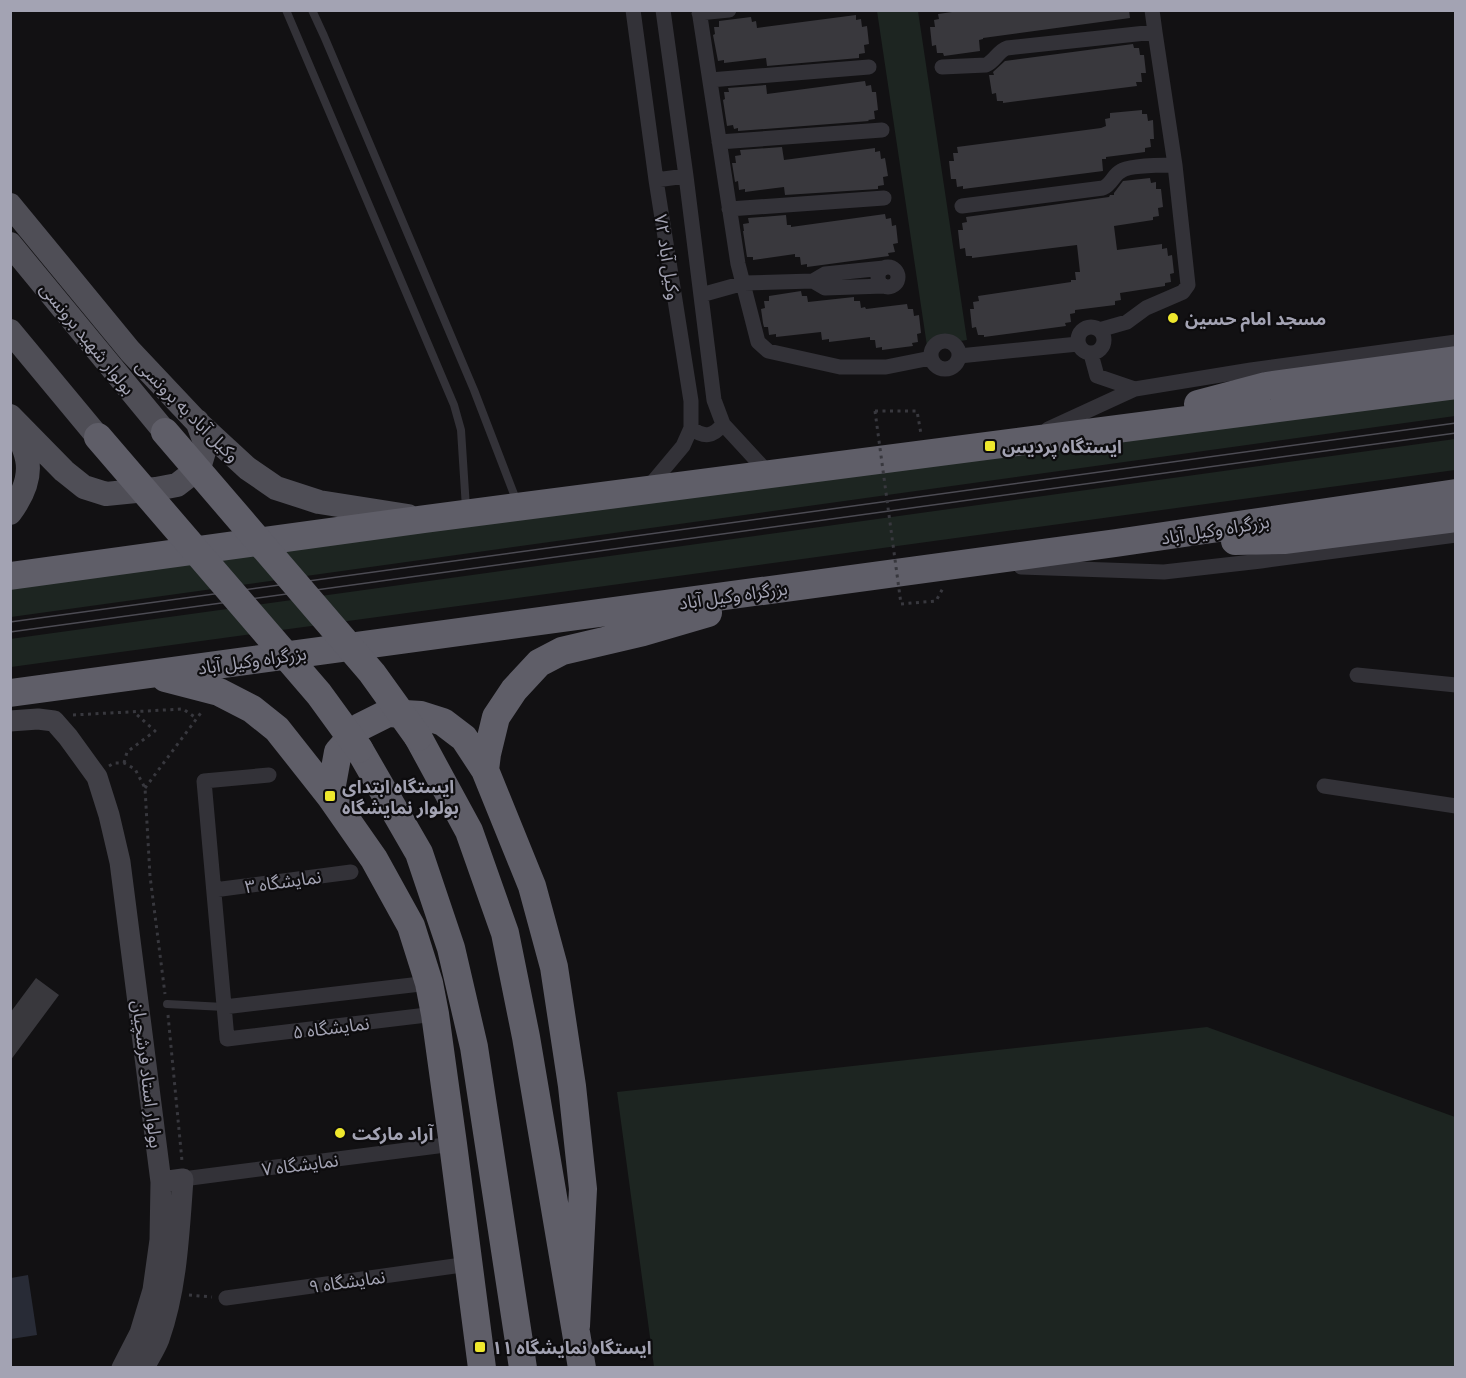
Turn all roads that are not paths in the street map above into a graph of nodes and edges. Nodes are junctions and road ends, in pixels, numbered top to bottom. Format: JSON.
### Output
{"nodes":[{"id":1,"x":286,"y":10,"type":"edge"},
{"id":2,"x":312,"y":10,"type":"edge"},
{"id":3,"x":633,"y":10,"type":"edge"},
{"id":4,"x":663,"y":10,"type":"edge"},
{"id":5,"x":729,"y":10,"type":"edge"},
{"id":6,"x":1152,"y":10,"type":"edge"},
{"id":7,"x":699,"y":12,"type":"edge"},
{"id":8,"x":1155,"y":32,"type":"junction"},
{"id":9,"x":869,"y":67,"type":"dead end"},
{"id":10,"x":942,"y":68,"type":"dead end"},
{"id":11,"x":710,"y":80,"type":"junction"},
{"id":12,"x":882,"y":130,"type":"dead end"},
{"id":13,"x":719,"y":142,"type":"junction"},
{"id":14,"x":1175,"y":165,"type":"junction"},
{"id":15,"x":686,"y":176,"type":"junction"},
{"id":16,"x":656,"y":180,"type":"junction"},
{"id":17,"x":884,"y":198,"type":"dead end"},
{"id":18,"x":10,"y":205,"type":"edge"},
{"id":19,"x":963,"y":206,"type":"dead end"},
{"id":20,"x":729,"y":209,"type":"junction"},
{"id":21,"x":10,"y":244,"type":"edge"},
{"id":22,"x":813,"y":281,"type":"junction"},
{"id":23,"x":744,"y":283,"type":"junction"},
{"id":24,"x":701,"y":295,"type":"junction"},
{"id":25,"x":1099,"y":330,"type":"junction"},
{"id":26,"x":10,"y":331,"type":"edge"},
{"id":27,"x":1455,"y":342,"type":"edge"},
{"id":28,"x":1078,"y":344,"type":"junction"},
{"id":29,"x":1091,"y":354,"type":"junction"},
{"id":30,"x":1455,"y":360,"type":"edge"},
{"id":31,"x":1455,"y":385,"type":"edge"},
{"id":32,"x":1135,"y":390,"type":"junction"},
{"id":33,"x":10,"y":416,"type":"edge"},
{"id":34,"x":196,"y":421,"type":"junction"},
{"id":35,"x":723,"y":424,"type":"junction"},
{"id":36,"x":691,"y":428,"type":"junction"},
{"id":37,"x":165,"y":432,"type":"joint"},
{"id":38,"x":1086,"y":433,"type":"junction"},
{"id":39,"x":98,"y":437,"type":"joint"},
{"id":40,"x":1022,"y":441,"type":"junction"},
{"id":41,"x":770,"y":474,"type":"junction"},
{"id":42,"x":646,"y":490,"type":"junction"},
{"id":43,"x":1455,"y":493,"type":"edge"},
{"id":44,"x":519,"y":506,"type":"junction"},
{"id":45,"x":10,"y":513,"type":"edge"},
{"id":46,"x":466,"y":513,"type":"junction"},
{"id":47,"x":1455,"y":518,"type":"edge"},
{"id":48,"x":425,"y":519,"type":"junction"},
{"id":49,"x":1455,"y":535,"type":"edge"},
{"id":50,"x":1116,"y":543,"type":"junction"},
{"id":51,"x":958,"y":565,"type":"junction"},
{"id":52,"x":10,"y":576,"type":"edge"},
{"id":53,"x":796,"y":587,"type":"junction"},
{"id":54,"x":151,"y":674,"type":"junction"},
{"id":55,"x":1357,"y":675,"type":"dead end"},
{"id":56,"x":1455,"y":686,"type":"edge"},
{"id":57,"x":10,"y":693,"type":"edge"},
{"id":58,"x":14,"y":720,"type":"edge"},
{"id":59,"x":486,"y":770,"type":"junction"},
{"id":60,"x":269,"y":775,"type":"dead end"},
{"id":61,"x":1324,"y":786,"type":"dead end"},
{"id":62,"x":330,"y":796,"type":"junction"},
{"id":63,"x":1455,"y":807,"type":"edge"},
{"id":64,"x":351,"y":872,"type":"dead end"},
{"id":65,"x":214,"y":890,"type":"junction"},
{"id":66,"x":429,"y":983,"type":"junction"},
{"id":67,"x":166,"y":1004,"type":"road end"},
{"id":68,"x":224,"y":1007,"type":"junction"},
{"id":69,"x":435,"y":1014,"type":"junction"},
{"id":70,"x":453,"y":1144,"type":"junction"},
{"id":71,"x":183,"y":1179,"type":"junction"},
{"id":72,"x":161,"y":1182,"type":"junction"},
{"id":73,"x":469,"y":1264,"type":"junction"},
{"id":74,"x":226,"y":1298,"type":"road end"},
{"id":75,"x":576,"y":1326,"type":"junction"},
{"id":76,"x":122,"y":1368,"type":"edge"},
{"id":77,"x":144,"y":1368,"type":"edge"},
{"id":78,"x":482,"y":1368,"type":"edge"},
{"id":79,"x":523,"y":1368,"type":"edge"},
{"id":80,"x":582,"y":1368,"type":"edge"}],
"edges":[{"from":1,"to":46,"type":"lane"},
{"from":2,"to":44,"type":"lane"},
{"from":3,"to":16,"type":"street","name":"۷۲ وکیل آباد"},
{"from":4,"to":15,"type":"street","name":"۷۲ وکیل آباد"},
{"from":5,"to":7,"type":"street"},
{"from":6,"to":8,"type":"street"},
{"from":7,"to":11,"type":"street"},
{"from":8,"to":10,"type":"street"},
{"from":8,"to":14,"type":"street"},
{"from":9,"to":11,"type":"street"},
{"from":11,"to":13,"type":"street"},
{"from":12,"to":13,"type":"street"},
{"from":13,"to":20,"type":"street"},
{"from":14,"to":19,"type":"street"},
{"from":14,"to":25,"type":"street"},
{"from":15,"to":16,"type":"street"},
{"from":15,"to":24,"type":"street","name":"۷۲ وکیل آباد"},
{"from":16,"to":36,"type":"street","name":"۷۲ وکیل آباد"},
{"from":17,"to":20,"type":"street"},
{"from":18,"to":34,"type":"main road","name":"وکیل آباد به برونسی"},
{"from":20,"to":23,"type":"street"},
{"from":21,"to":37,"type":"main road","name":"بولوار شهید برونسی"},
{"from":22,"to":22,"type":"street"},
{"from":22,"to":23,"type":"street"},
{"from":23,"to":24,"type":"street"},
{"from":23,"to":28,"type":"street"},
{"from":24,"to":35,"type":"street","name":"۷۲ وکیل آباد"},
{"from":25,"to":28,"type":"street"},
{"from":25,"to":29,"type":"street"},
{"from":26,"to":39,"type":"main road"},
{"from":27,"to":32,"type":"street"},
{"from":28,"to":29,"type":"street"},
{"from":29,"to":32,"type":"street"},
{"from":30,"to":38,"type":"highway"},
{"from":31,"to":38,"type":"highway"},
{"from":32,"to":40,"type":"street"},
{"from":33,"to":34,"type":"main road"},
{"from":33,"to":45,"type":"main road"},
{"from":34,"to":48,"type":"main road","name":"وکیل آباد به برونسی"},
{"from":35,"to":36,"type":"street"},
{"from":35,"to":41,"type":"street","name":"۷۲ وکیل آباد"},
{"from":36,"to":42,"type":"street","name":"۷۲ وکیل آباد"},
{"from":37,"to":75,"type":"highway","bridge":true},
{"from":38,"to":40,"type":"highway"},
{"from":39,"to":79,"type":"highway","bridge":true},
{"from":40,"to":41,"type":"highway"},
{"from":41,"to":42,"type":"highway"},
{"from":42,"to":44,"type":"highway"},
{"from":43,"to":50,"type":"highway","name":"بزرگراه وکیل آباد"},
{"from":44,"to":46,"type":"highway"},
{"from":46,"to":48,"type":"highway"},
{"from":47,"to":50,"type":"highway"},
{"from":48,"to":52,"type":"highway"},
{"from":49,"to":51,"type":"street"},
{"from":50,"to":51,"type":"highway","name":"بزرگراه وکیل آباد"},
{"from":51,"to":53,"type":"highway","name":"بزرگراه وکیل آباد"},
{"from":53,"to":54,"type":"highway","name":"بزرگراه وکیل آباد"},
{"from":53,"to":59,"type":"highway"},
{"from":54,"to":57,"type":"highway","name":"بزرگراه وکیل آباد"},
{"from":54,"to":62,"type":"highway"},
{"from":55,"to":56,"type":"street"},
{"from":58,"to":72,"type":"street","name":"بولوار استاد فرشچیان"},
{"from":59,"to":62,"type":"highway"},
{"from":59,"to":75,"type":"highway"},
{"from":60,"to":65,"type":"street"},
{"from":61,"to":63,"type":"street"},
{"from":62,"to":66,"type":"highway"},
{"from":64,"to":65,"type":"street","name":"نمایشگاه ۳"},
{"from":65,"to":68,"type":"street"},
{"from":66,"to":68,"type":"street","name":"نمایشگاه ۵"},
{"from":66,"to":69,"type":"highway"},
{"from":67,"to":68,"type":"lane"},
{"from":68,"to":69,"type":"street","name":"نمایشگاه ۵"},
{"from":69,"to":70,"type":"highway"},
{"from":70,"to":71,"type":"street","name":"نمایشگاه ۷"},
{"from":70,"to":73,"type":"highway"},
{"from":71,"to":72,"type":"street"},
{"from":71,"to":77,"type":"street"},
{"from":72,"to":76,"type":"street","name":"بولوار استاد فرشچیان"},
{"from":73,"to":74,"type":"street","name":"نمایشگاه ۹"},
{"from":73,"to":78,"type":"highway"},
{"from":75,"to":80,"type":"highway"}]}
